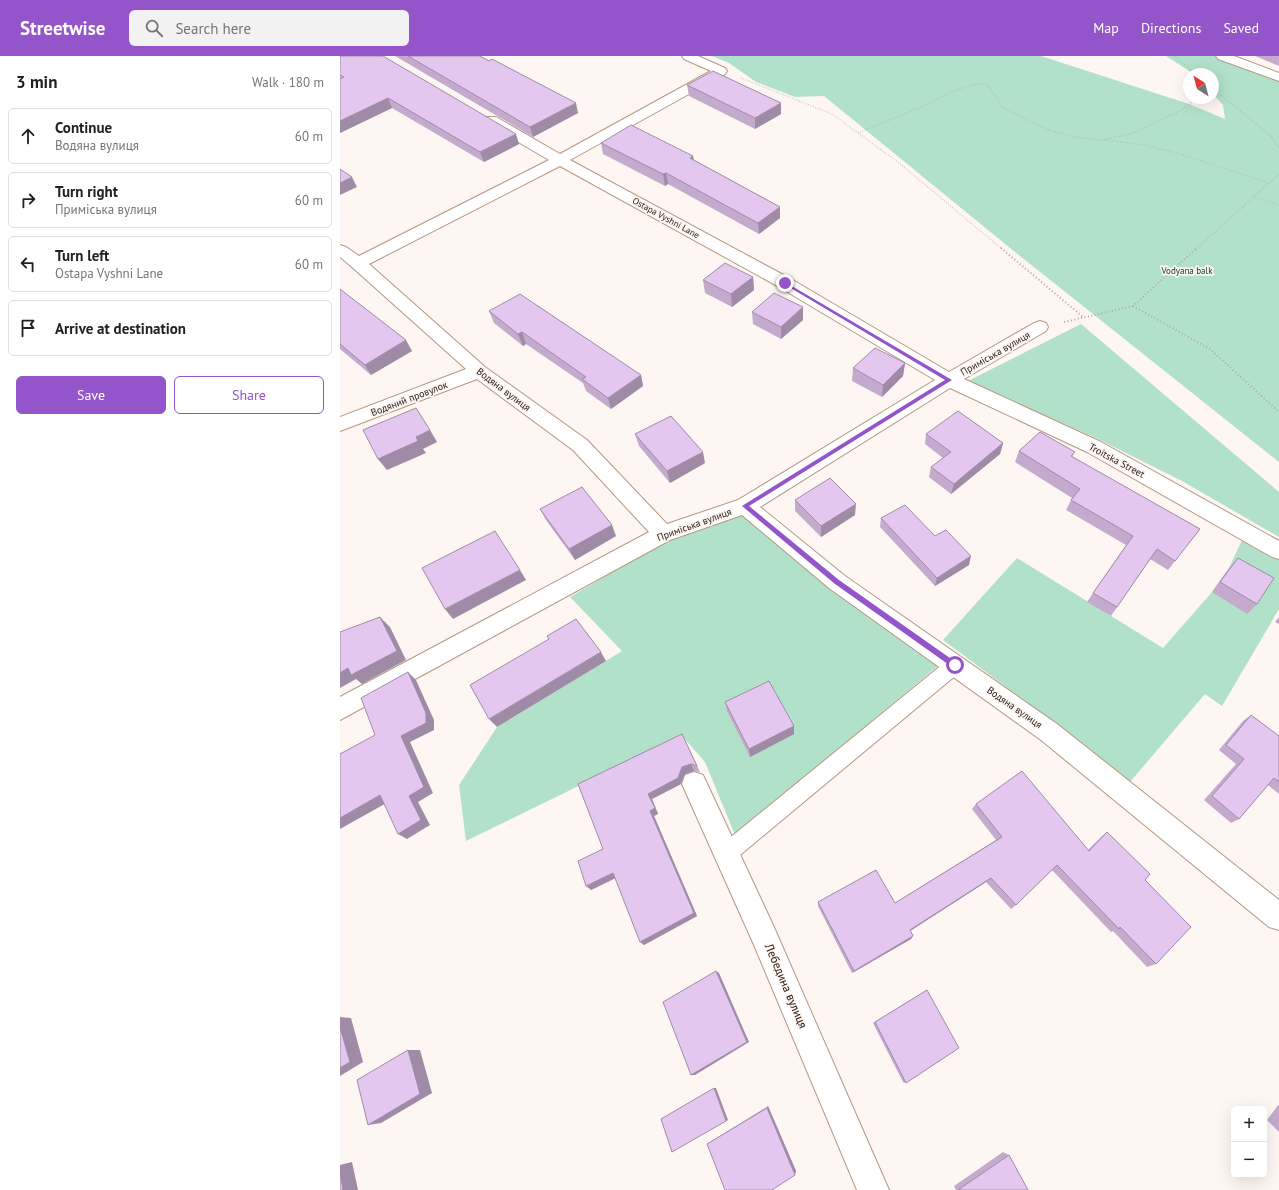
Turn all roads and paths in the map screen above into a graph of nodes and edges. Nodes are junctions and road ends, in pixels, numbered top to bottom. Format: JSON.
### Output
{"nodes":[{"id":1,"x":688,"y":56,"type":"edge"},
{"id":2,"x":1175,"y":56,"type":"edge"},
{"id":3,"x":1222,"y":56,"type":"edge"},
{"id":4,"x":1188,"y":68,"type":"edge"},
{"id":5,"x":721,"y":71,"type":"junction"},
{"id":6,"x":1279,"y":77,"type":"edge"},
{"id":7,"x":1219,"y":94,"type":"edge"},
{"id":8,"x":1190,"y":104,"type":"edge"},
{"id":9,"x":479,"y":113,"type":"edge"},
{"id":10,"x":858,"y":133,"type":"junction"},
{"id":11,"x":1102,"y":140,"type":"junction"},
{"id":12,"x":1279,"y":148,"type":"edge"},
{"id":13,"x":560,"y":160,"type":"junction"},
{"id":14,"x":1279,"y":174,"type":"edge"},
{"id":15,"x":1269,"y":183,"type":"junction"},
{"id":16,"x":1253,"y":197,"type":"junction"},
{"id":17,"x":1279,"y":205,"type":"edge"},
{"id":18,"x":340,"y":250,"type":"edge"},
{"id":19,"x":358,"y":263,"type":"junction"},
{"id":20,"x":1133,"y":306,"type":"junction"},
{"id":21,"x":1084,"y":317,"type":"junction"},
{"id":22,"x":1040,"y":327,"type":"joint"},
{"id":23,"x":479,"y":371,"type":"junction"},
{"id":24,"x":949,"y":380,"type":"junction"},
{"id":25,"x":1279,"y":412,"type":"edge"},
{"id":26,"x":340,"y":424,"type":"edge"},
{"id":27,"x":745,"y":506,"type":"junction"},
{"id":28,"x":663,"y":534,"type":"junction"},
{"id":29,"x":1279,"y":551,"type":"edge"},
{"id":30,"x":955,"y":665,"type":"junction"},
{"id":31,"x":340,"y":709,"type":"edge"},
{"id":32,"x":694,"y":784,"type":"dead end"},
{"id":33,"x":727,"y":853,"type":"junction"},
{"id":34,"x":1279,"y":917,"type":"edge"},
{"id":35,"x":873,"y":1190,"type":"edge"}],
"edges":[{"from":1,"to":5,"type":"street"},
{"from":2,"to":4,"type":"path"},
{"from":3,"to":6,"type":"street"},
{"from":5,"to":10,"type":"path"},
{"from":5,"to":13,"type":"street"},
{"from":7,"to":12,"type":"path"},
{"from":8,"to":11,"type":"path"},
{"from":9,"to":13,"type":"street","name":"Ostapa Vyshni Lane"},
{"from":10,"to":11,"type":"path"},
{"from":10,"to":21,"type":"path"},
{"from":11,"to":15,"type":"path"},
{"from":13,"to":19,"type":"street"},
{"from":13,"to":24,"type":"street","name":"Ostapa Vyshni Lane"},
{"from":14,"to":15,"type":"path"},
{"from":15,"to":16,"type":"path"},
{"from":16,"to":17,"type":"path"},
{"from":16,"to":20,"type":"path"},
{"from":18,"to":19,"type":"street","name":"Водяна вулиця"},
{"from":19,"to":23,"type":"street","name":"Водяна вулиця"},
{"from":20,"to":21,"type":"path"},
{"from":20,"to":25,"type":"path"},
{"from":21,"to":22,"type":"path"},
{"from":22,"to":24,"type":"street","name":"Приміська вулиця"},
{"from":23,"to":26,"type":"street","name":"Водяний провулок"},
{"from":23,"to":28,"type":"street","name":"Водяна вулиця"},
{"from":24,"to":27,"type":"street","name":"Приміська вулиця"},
{"from":24,"to":29,"type":"street","name":"Troitska Street"},
{"from":27,"to":28,"type":"street","name":"Приміська вулиця"},
{"from":27,"to":30,"type":"street","name":"Водяна вулиця"},
{"from":28,"to":31,"type":"street","name":"Приміська вулиця"},
{"from":30,"to":33,"type":"lane"},
{"from":30,"to":34,"type":"street","name":"Водяна вулиця"},
{"from":32,"to":33,"type":"street","name":"Лебедина вулиця"},
{"from":33,"to":35,"type":"street","name":"Лебедина вулиця"}]}
